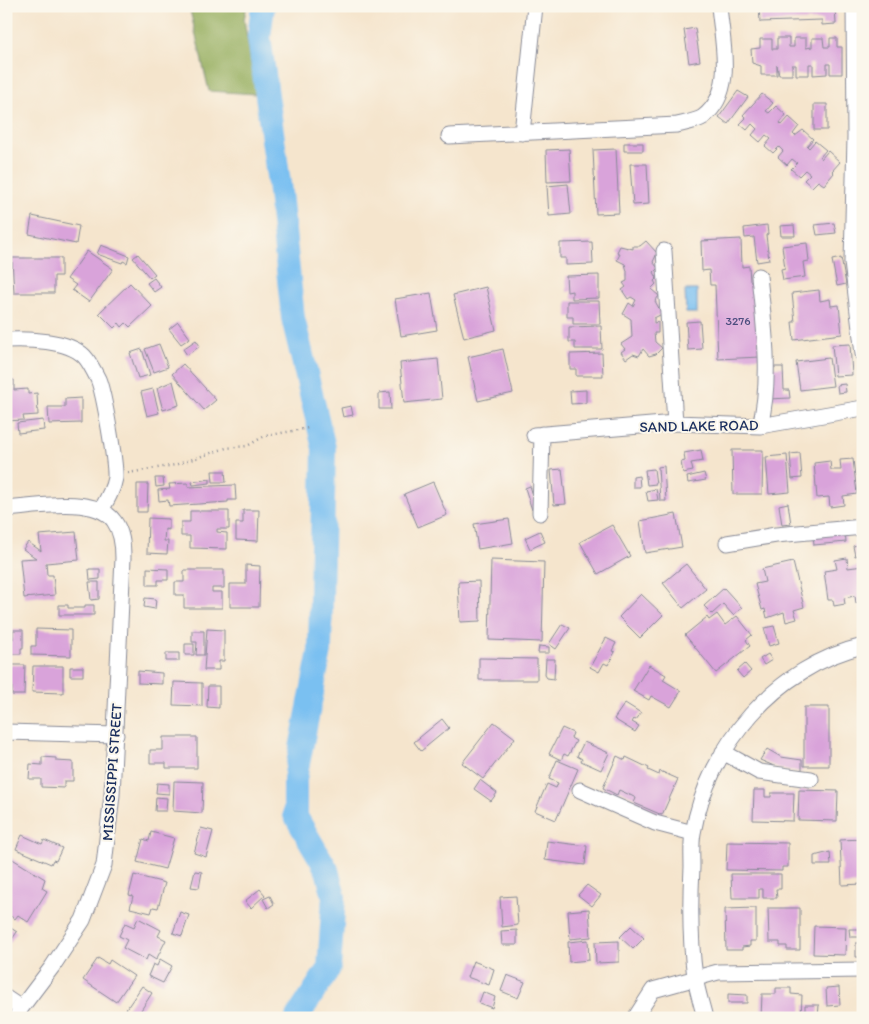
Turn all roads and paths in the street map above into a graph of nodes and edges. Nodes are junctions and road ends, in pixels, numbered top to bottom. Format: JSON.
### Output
{"nodes":[{"id":1,"x":535,"y":6,"type":"edge"},
{"id":2,"x":720,"y":6,"type":"edge"},
{"id":3,"x":854,"y":6,"type":"edge"},
{"id":4,"x":522,"y":133,"type":"junction"},
{"id":5,"x":449,"y":136,"type":"dead end"},
{"id":6,"x":859,"y":137,"type":"edge"},
{"id":7,"x":664,"y":251,"type":"dead end"},
{"id":8,"x":759,"y":276,"type":"dead end"},
{"id":9,"x":6,"y":340,"type":"edge"},
{"id":10,"x":863,"y":354,"type":"edge"},
{"id":11,"x":863,"y":408,"type":"edge"},
{"id":12,"x":674,"y":423,"type":"junction"},
{"id":13,"x":760,"y":426,"type":"junction"},
{"id":14,"x":309,"y":428,"type":"dead end"},
{"id":15,"x":115,"y":478,"type":"junction"},
{"id":16,"x":6,"y":509,"type":"edge"},
{"id":17,"x":101,"y":510,"type":"junction"},
{"id":18,"x":540,"y":513,"type":"dead end"},
{"id":19,"x":863,"y":527,"type":"edge"},
{"id":20,"x":727,"y":544,"type":"dead end"},
{"id":21,"x":863,"y":646,"type":"edge"},
{"id":22,"x":6,"y":732,"type":"edge"},
{"id":23,"x":116,"y":735,"type":"junction"},
{"id":24,"x":724,"y":752,"type":"junction"},
{"id":25,"x":811,"y":779,"type":"dead end"},
{"id":26,"x":580,"y":790,"type":"dead end"},
{"id":27,"x":693,"y":833,"type":"junction"},
{"id":28,"x":863,"y":970,"type":"edge"},
{"id":29,"x":695,"y":978,"type":"junction"},
{"id":30,"x":6,"y":998,"type":"edge"},
{"id":31,"x":19,"y":1013,"type":"edge"},
{"id":32,"x":635,"y":1018,"type":"edge"},
{"id":33,"x":706,"y":1018,"type":"edge"}],
"edges":[{"from":1,"to":4,"type":"street"},
{"from":2,"to":4,"type":"street"},
{"from":3,"to":6,"type":"street"},
{"from":4,"to":5,"type":"street"},
{"from":6,"to":10,"type":"street"},
{"from":7,"to":12,"type":"street"},
{"from":8,"to":13,"type":"street"},
{"from":9,"to":15,"type":"street"},
{"from":11,"to":13,"type":"street","name":"SAND LAKE ROAD"},
{"from":12,"to":13,"type":"street","name":"SAND LAKE ROAD"},
{"from":12,"to":18,"type":"street","name":"SAND LAKE ROAD"},
{"from":14,"to":15,"type":"path"},
{"from":15,"to":17,"type":"street"},
{"from":16,"to":17,"type":"street"},
{"from":17,"to":23,"type":"street","name":"MISSISSIPPI STREET"},
{"from":19,"to":20,"type":"street"},
{"from":21,"to":24,"type":"street"},
{"from":22,"to":23,"type":"street"},
{"from":23,"to":31,"type":"street","name":"MISSISSIPPI STREET"},
{"from":24,"to":25,"type":"street"},
{"from":24,"to":27,"type":"street"},
{"from":26,"to":27,"type":"street"},
{"from":27,"to":29,"type":"street"},
{"from":28,"to":29,"type":"street"},
{"from":29,"to":32,"type":"street"},
{"from":29,"to":33,"type":"street"},
{"from":30,"to":31,"type":"street"}]}
